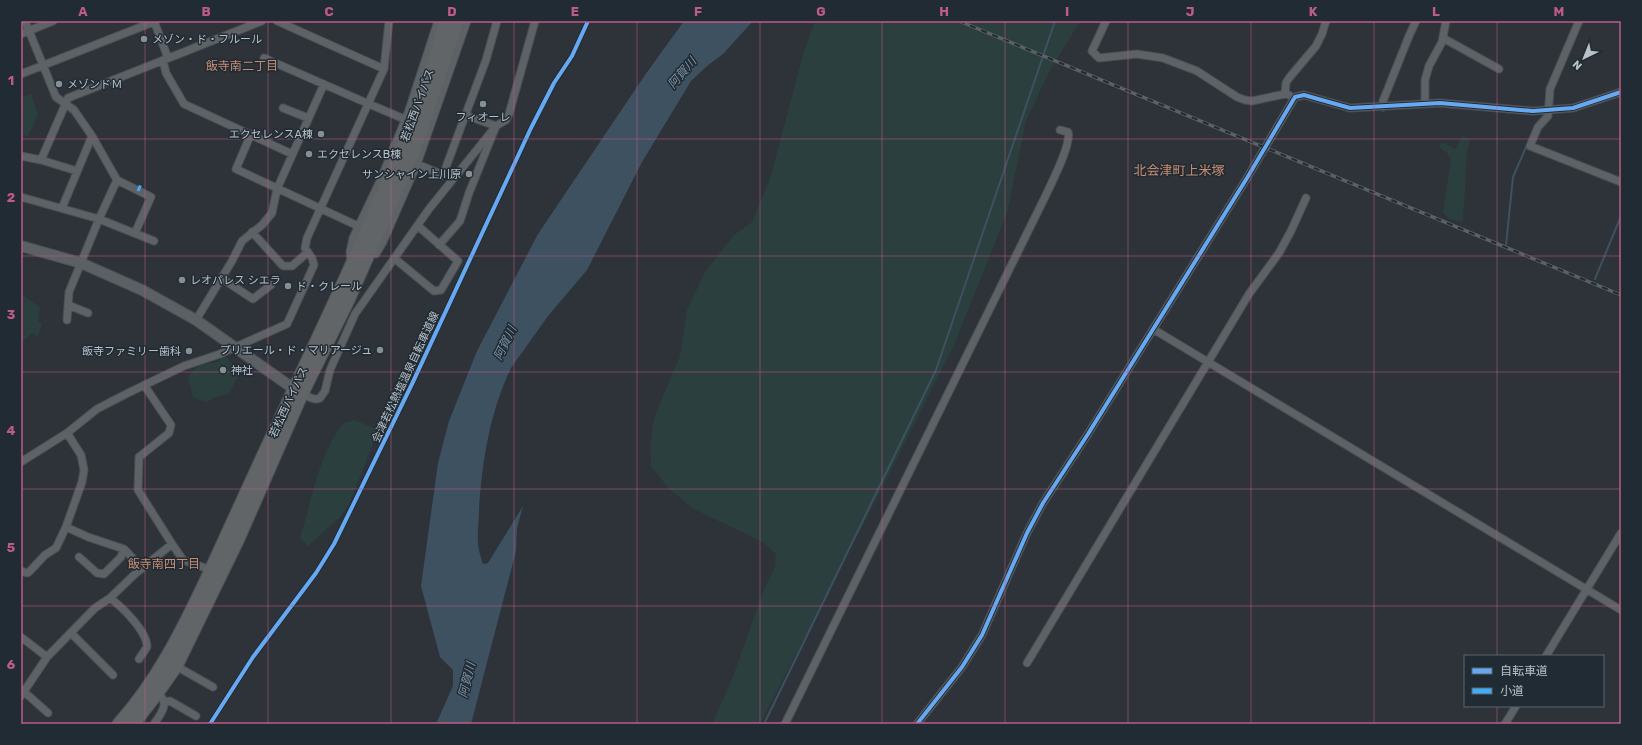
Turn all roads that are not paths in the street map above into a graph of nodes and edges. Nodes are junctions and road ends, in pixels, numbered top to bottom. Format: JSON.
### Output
{"nodes":[{"id":1,"x":26,"y":21,"type":"edge"},
{"id":2,"x":53,"y":21,"type":"edge"},
{"id":3,"x":155,"y":21,"type":"edge"},
{"id":4,"x":262,"y":21,"type":"edge"},
{"id":5,"x":277,"y":21,"type":"edge"},
{"id":6,"x":389,"y":21,"type":"edge"},
{"id":7,"x":438,"y":21,"type":"edge"},
{"id":8,"x":446,"y":21,"type":"edge"},
{"id":9,"x":457,"y":21,"type":"edge"},
{"id":10,"x":467,"y":21,"type":"edge"},
{"id":11,"x":497,"y":21,"type":"edge"},
{"id":12,"x":536,"y":21,"type":"edge"},
{"id":13,"x":1106,"y":21,"type":"edge"},
{"id":14,"x":1326,"y":21,"type":"edge"},
{"id":15,"x":1416,"y":21,"type":"edge"},
{"id":16,"x":1446,"y":21,"type":"edge"},
{"id":17,"x":1579,"y":21,"type":"edge"},
{"id":18,"x":29,"y":31,"type":"junction"},
{"id":19,"x":21,"y":34,"type":"edge"},
{"id":20,"x":1443,"y":38,"type":"junction"},
{"id":21,"x":264,"y":58,"type":"dead end"},
{"id":22,"x":166,"y":59,"type":"junction"},
{"id":23,"x":43,"y":65,"type":"junction"},
{"id":24,"x":384,"y":69,"type":"junction"},
{"id":25,"x":1499,"y":69,"type":"dead end"},
{"id":26,"x":21,"y":74,"type":"edge"},
{"id":27,"x":324,"y":84,"type":"junction"},
{"id":28,"x":1621,"y":92,"type":"edge"},
{"id":29,"x":1285,"y":94,"type":"junction"},
{"id":30,"x":1294,"y":97,"type":"junction"},
{"id":31,"x":65,"y":104,"type":"junction"},
{"id":32,"x":369,"y":104,"type":"junction"},
{"id":33,"x":1425,"y":104,"type":"junction"},
{"id":34,"x":1383,"y":107,"type":"junction"},
{"id":35,"x":283,"y":108,"type":"dead end"},
{"id":36,"x":1550,"y":110,"type":"junction"},
{"id":37,"x":465,"y":115,"type":"junction"},
{"id":38,"x":308,"y":118,"type":"junction"},
{"id":39,"x":402,"y":118,"type":"dead end"},
{"id":40,"x":496,"y":126,"type":"junction"},
{"id":41,"x":1060,"y":130,"type":"dead end"},
{"id":42,"x":251,"y":134,"type":"junction"},
{"id":43,"x":92,"y":136,"type":"junction"},
{"id":44,"x":292,"y":154,"type":"junction"},
{"id":45,"x":21,"y":156,"type":"edge"},
{"id":46,"x":42,"y":160,"type":"junction"},
{"id":47,"x":417,"y":164,"type":"junction"},
{"id":48,"x":77,"y":171,"type":"junction"},
{"id":49,"x":443,"y":174,"type":"junction"},
{"id":50,"x":117,"y":180,"type":"junction"},
{"id":51,"x":453,"y":180,"type":"junction"},
{"id":52,"x":1621,"y":182,"type":"edge"},
{"id":53,"x":277,"y":189,"type":"junction"},
{"id":54,"x":21,"y":197,"type":"edge"},
{"id":55,"x":1306,"y":198,"type":"dead end"},
{"id":56,"x":62,"y":208,"type":"junction"},
{"id":57,"x":322,"y":208,"type":"junction"},
{"id":58,"x":99,"y":219,"type":"junction"},
{"id":59,"x":358,"y":226,"type":"junction"},
{"id":60,"x":418,"y":226,"type":"junction"},
{"id":61,"x":252,"y":232,"type":"junction"},
{"id":62,"x":135,"y":233,"type":"junction"},
{"id":63,"x":154,"y":241,"type":"dead end"},
{"id":64,"x":439,"y":245,"type":"junction"},
{"id":65,"x":21,"y":246,"type":"edge"},
{"id":66,"x":308,"y":252,"type":"junction"},
{"id":67,"x":368,"y":252,"type":"junction"},
{"id":68,"x":394,"y":258,"type":"junction"},
{"id":69,"x":81,"y":263,"type":"junction"},
{"id":70,"x":352,"y":266,"type":"junction"},
{"id":71,"x":221,"y":278,"type":"junction"},
{"id":72,"x":271,"y":285,"type":"dead end"},
{"id":73,"x":68,"y":305,"type":"junction"},
{"id":74,"x":88,"y":313,"type":"dead end"},
{"id":75,"x":67,"y":320,"type":"dead end"},
{"id":76,"x":196,"y":320,"type":"junction"},
{"id":77,"x":1153,"y":329,"type":"junction"},
{"id":78,"x":236,"y":347,"type":"junction"},
{"id":79,"x":1208,"y":362,"type":"junction"},
{"id":80,"x":144,"y":385,"type":"junction"},
{"id":81,"x":298,"y":391,"type":"junction"},
{"id":82,"x":67,"y":433,"type":"junction"},
{"id":83,"x":21,"y":462,"type":"edge"},
{"id":84,"x":66,"y":527,"type":"junction"},
{"id":85,"x":1621,"y":533,"type":"edge"},
{"id":86,"x":172,"y":544,"type":"junction"},
{"id":87,"x":124,"y":549,"type":"junction"},
{"id":88,"x":78,"y":557,"type":"dead end"},
{"id":89,"x":142,"y":568,"type":"junction"},
{"id":90,"x":211,"y":570,"type":"junction"},
{"id":91,"x":21,"y":571,"type":"edge"},
{"id":92,"x":1587,"y":589,"type":"junction"},
{"id":93,"x":110,"y":598,"type":"junction"},
{"id":94,"x":1621,"y":610,"type":"edge"},
{"id":95,"x":71,"y":633,"type":"junction"},
{"id":96,"x":21,"y":637,"type":"edge"},
{"id":97,"x":1547,"y":655,"type":"edge"},
{"id":98,"x":47,"y":656,"type":"junction"},
{"id":99,"x":139,"y":659,"type":"dead end"},
{"id":100,"x":1027,"y":663,"type":"dead end"},
{"id":101,"x":176,"y":666,"type":"junction"},
{"id":102,"x":113,"y":674,"type":"dead end"},
{"id":103,"x":213,"y":687,"type":"dead end"},
{"id":104,"x":22,"y":692,"type":"edge"},
{"id":105,"x":161,"y":697,"type":"junction"},
{"id":106,"x":1515,"y":707,"type":"edge"},
{"id":107,"x":48,"y":713,"type":"dead end"},
{"id":108,"x":196,"y":716,"type":"dead end"},
{"id":109,"x":119,"y":724,"type":"edge"},
{"id":110,"x":133,"y":724,"type":"edge"},
{"id":111,"x":154,"y":724,"type":"edge"},
{"id":112,"x":785,"y":724,"type":"edge"},
{"id":113,"x":917,"y":724,"type":"edge"},
{"id":114,"x":1505,"y":724,"type":"edge"}],
"edges":[{"from":1,"to":18,"type":"street"},
{"from":2,"to":18,"type":"street"},
{"from":3,"to":22,"type":"street"},
{"from":3,"to":23,"type":"street"},
{"from":4,"to":22,"type":"street"},
{"from":5,"to":24,"type":"street"},
{"from":6,"to":24,"type":"street"},
{"from":7,"to":59,"type":"street"},
{"from":8,"to":70,"type":"highway","name":"若松西バイパス"},
{"from":9,"to":67,"type":"highway","name":"若松西バイパス"},
{"from":10,"to":47,"type":"street"},
{"from":11,"to":37,"type":"street"},
{"from":12,"to":40,"type":"street"},
{"from":13,"to":29,"type":"street"},
{"from":14,"to":29,"type":"street"},
{"from":15,"to":34,"type":"street"},
{"from":16,"to":20,"type":"street"},
{"from":17,"to":36,"type":"street"},
{"from":18,"to":19,"type":"street"},
{"from":18,"to":23,"type":"street"},
{"from":20,"to":25,"type":"street"},
{"from":20,"to":33,"type":"street"},
{"from":21,"to":27,"type":"street"},
{"from":22,"to":31,"type":"street"},
{"from":22,"to":42,"type":"street"},
{"from":23,"to":26,"type":"street"},
{"from":23,"to":31,"type":"street"},
{"from":24,"to":32,"type":"street"},
{"from":27,"to":32,"type":"street"},
{"from":27,"to":38,"type":"street"},
{"from":28,"to":36,"type":"street"},
{"from":29,"to":30,"type":"street"},
{"from":30,"to":34,"type":"street"},
{"from":30,"to":77,"type":"street"},
{"from":31,"to":43,"type":"street"},
{"from":31,"to":46,"type":"street"},
{"from":32,"to":39,"type":"street"},
{"from":32,"to":57,"type":"street"},
{"from":33,"to":34,"type":"street"},
{"from":33,"to":36,"type":"street"},
{"from":35,"to":38,"type":"street"},
{"from":36,"to":52,"type":"street"},
{"from":37,"to":40,"type":"street"},
{"from":37,"to":49,"type":"street"},
{"from":38,"to":44,"type":"street"},
{"from":40,"to":51,"type":"street"},
{"from":40,"to":64,"type":"street"},
{"from":41,"to":112,"type":"street"},
{"from":42,"to":44,"type":"street"},
{"from":42,"to":53,"type":"street"},
{"from":43,"to":48,"type":"street"},
{"from":43,"to":50,"type":"street"},
{"from":44,"to":53,"type":"street"},
{"from":45,"to":46,"type":"street"},
{"from":46,"to":48,"type":"street"},
{"from":47,"to":49,"type":"street"},
{"from":47,"to":67,"type":"street"},
{"from":48,"to":56,"type":"street"},
{"from":49,"to":51,"type":"street"},
{"from":50,"to":58,"type":"street"},
{"from":50,"to":62,"type":"street"},
{"from":51,"to":60,"type":"street"},
{"from":53,"to":57,"type":"street"},
{"from":53,"to":61,"type":"street"},
{"from":54,"to":56,"type":"street"},
{"from":55,"to":79,"type":"street"},
{"from":56,"to":58,"type":"street"},
{"from":57,"to":59,"type":"street"},
{"from":57,"to":66,"type":"street"},
{"from":58,"to":62,"type":"street"},
{"from":58,"to":69,"type":"street"},
{"from":59,"to":70,"type":"street"},
{"from":60,"to":64,"type":"street"},
{"from":60,"to":68,"type":"street"},
{"from":61,"to":66,"type":"street"},
{"from":61,"to":71,"type":"street"},
{"from":62,"to":63,"type":"street"},
{"from":64,"to":68,"type":"street"},
{"from":65,"to":69,"type":"street"},
{"from":66,"to":78,"type":"street"},
{"from":67,"to":81,"type":"highway","name":"若松西バイパス"},
{"from":68,"to":81,"type":"street"},
{"from":69,"to":73,"type":"street"},
{"from":69,"to":76,"type":"street"},
{"from":70,"to":81,"type":"highway","name":"若松西バイパス"},
{"from":71,"to":72,"type":"street"},
{"from":71,"to":76,"type":"street"},
{"from":73,"to":74,"type":"street"},
{"from":73,"to":75,"type":"street"},
{"from":76,"to":78,"type":"street"},
{"from":77,"to":79,"type":"street"},
{"from":77,"to":113,"type":"street"},
{"from":78,"to":80,"type":"street"},
{"from":78,"to":81,"type":"street"},
{"from":79,"to":92,"type":"street"},
{"from":79,"to":100,"type":"street"},
{"from":80,"to":82,"type":"street"},
{"from":80,"to":86,"type":"street"},
{"from":81,"to":90,"type":"highway","name":"若松西バイパス"},
{"from":81,"to":101,"type":"highway","name":"若松西バイパス"},
{"from":82,"to":83,"type":"street"},
{"from":82,"to":84,"type":"street"},
{"from":84,"to":87,"type":"street"},
{"from":84,"to":91,"type":"street"},
{"from":85,"to":92,"type":"street"},
{"from":86,"to":89,"type":"street"},
{"from":86,"to":90,"type":"street"},
{"from":87,"to":88,"type":"street"},
{"from":87,"to":89,"type":"street"},
{"from":89,"to":93,"type":"street"},
{"from":90,"to":109,"type":"highway","name":"若松西バイパス"},
{"from":92,"to":94,"type":"street"},
{"from":92,"to":97,"type":"street"},
{"from":93,"to":95,"type":"street"},
{"from":93,"to":99,"type":"street"},
{"from":95,"to":98,"type":"street"},
{"from":95,"to":102,"type":"street"},
{"from":96,"to":98,"type":"street"},
{"from":98,"to":104,"type":"street"},
{"from":101,"to":103,"type":"street"},
{"from":101,"to":105,"type":"highway","name":"若松西バイパス"},
{"from":104,"to":107,"type":"street"},
{"from":105,"to":108,"type":"street"},
{"from":105,"to":110,"type":"highway","name":"若松西バイパス"},
{"from":105,"to":111,"type":"street"},
{"from":106,"to":114,"type":"street"}]}
